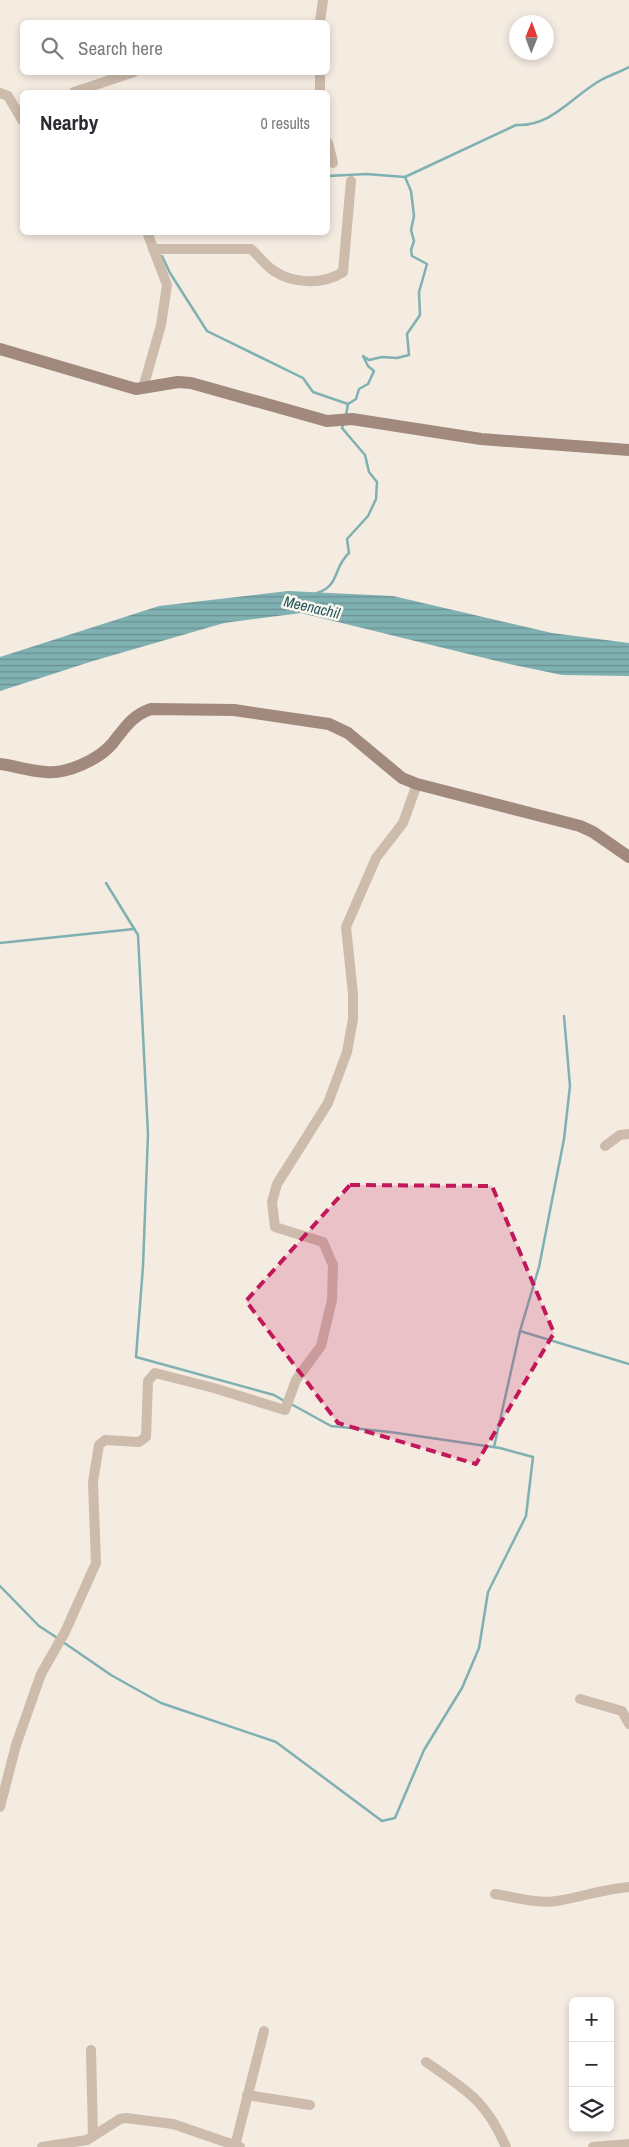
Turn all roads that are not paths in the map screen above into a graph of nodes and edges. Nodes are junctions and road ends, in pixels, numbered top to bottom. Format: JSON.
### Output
{"nodes":[{"id":1,"x":323,"y":0,"type":"edge"},
{"id":2,"x":320,"y":20,"type":"edge"},
{"id":3,"x":125,"y":75,"type":"edge"},
{"id":4,"x":320,"y":75,"type":"edge"},
{"id":5,"x":80,"y":90,"type":"edge"},
{"id":6,"x":320,"y":90,"type":"edge"},
{"id":7,"x":0,"y":93,"type":"edge"},
{"id":8,"x":19,"y":109,"type":"edge"},
{"id":9,"x":330,"y":153,"type":"edge"},
{"id":10,"x":332,"y":163,"type":"dead end"},
{"id":11,"x":351,"y":181,"type":"dead end"},
{"id":12,"x":148,"y":235,"type":"edge"},
{"id":13,"x":153,"y":249,"type":"junction"},
{"id":14,"x":0,"y":349,"type":"edge"},
{"id":15,"x":142,"y":388,"type":"junction"},
{"id":16,"x":629,"y":450,"type":"edge"},
{"id":17,"x":0,"y":764,"type":"edge"},
{"id":18,"x":418,"y":784,"type":"junction"},
{"id":19,"x":629,"y":857,"type":"edge"},
{"id":20,"x":629,"y":1134,"type":"edge"},
{"id":21,"x":605,"y":1146,"type":"dead end"},
{"id":22,"x":580,"y":1699,"type":"dead end"},
{"id":23,"x":629,"y":1724,"type":"edge"},
{"id":24,"x":0,"y":1806,"type":"edge"},
{"id":25,"x":629,"y":1887,"type":"edge"},
{"id":26,"x":495,"y":1894,"type":"dead end"},
{"id":27,"x":264,"y":2031,"type":"dead end"},
{"id":28,"x":91,"y":2050,"type":"dead end"},
{"id":29,"x":426,"y":2062,"type":"dead end"},
{"id":30,"x":246,"y":2095,"type":"junction"},
{"id":31,"x":310,"y":2104,"type":"dead end"},
{"id":32,"x":94,"y":2136,"type":"junction"},
{"id":33,"x":629,"y":2144,"type":"edge"},
{"id":34,"x":237,"y":2146,"type":"edge"},
{"id":35,"x":42,"y":2147,"type":"edge"},
{"id":36,"x":506,"y":2147,"type":"edge"},
{"id":37,"x":593,"y":2147,"type":"edge"}],
"edges":[{"from":1,"to":2,"type":"street"},
{"from":3,"to":5,"type":"street"},
{"from":4,"to":6,"type":"street"},
{"from":7,"to":8,"type":"street"},
{"from":9,"to":10,"type":"street"},
{"from":11,"to":13,"type":"street"},
{"from":12,"to":13,"type":"street"},
{"from":13,"to":15,"type":"street"},
{"from":14,"to":15,"type":"main road"},
{"from":15,"to":16,"type":"main road"},
{"from":17,"to":18,"type":"main road"},
{"from":18,"to":19,"type":"main road"},
{"from":18,"to":24,"type":"street"},
{"from":20,"to":21,"type":"street"},
{"from":22,"to":23,"type":"street"},
{"from":25,"to":26,"type":"street"},
{"from":27,"to":30,"type":"street"},
{"from":28,"to":32,"type":"street"},
{"from":29,"to":36,"type":"street"},
{"from":30,"to":31,"type":"street"},
{"from":30,"to":34,"type":"street"},
{"from":32,"to":34,"type":"street"},
{"from":32,"to":35,"type":"street"},
{"from":33,"to":37,"type":"street"}]}
